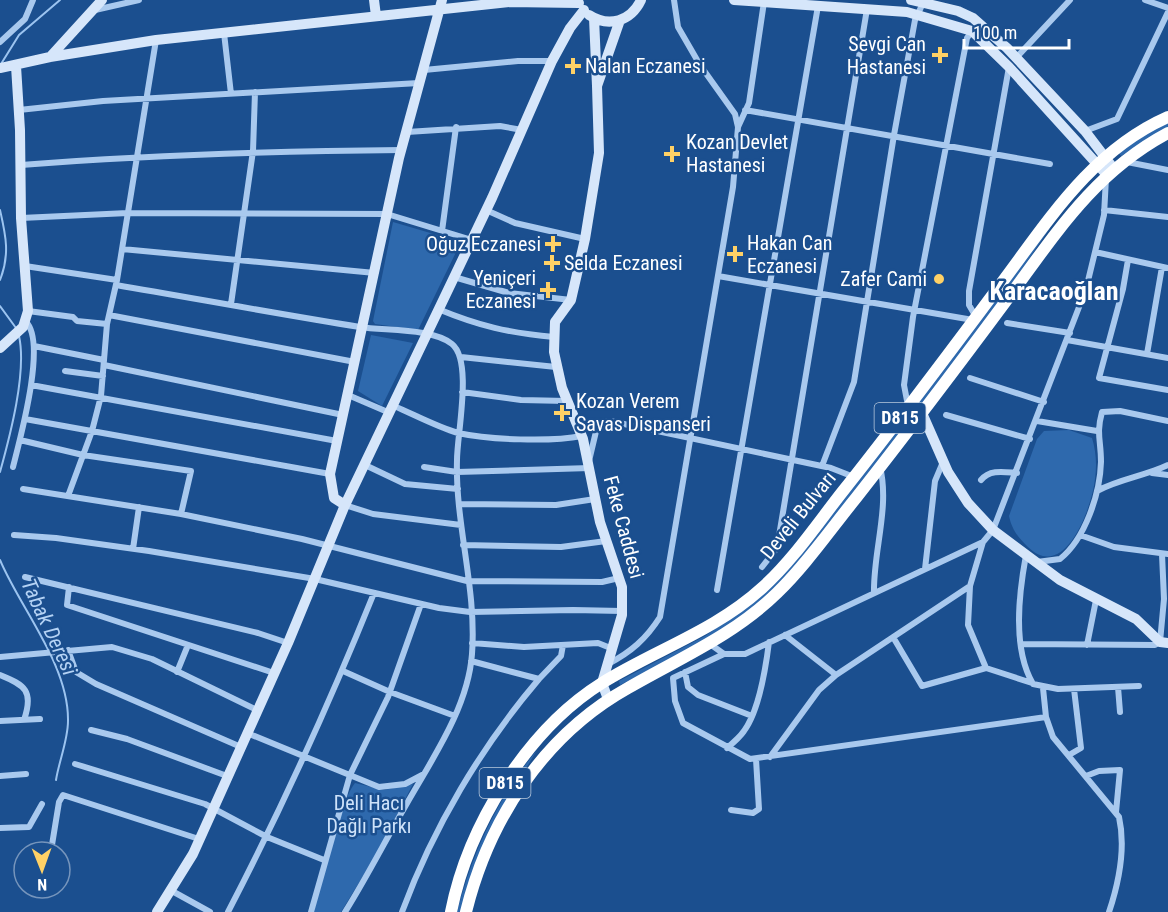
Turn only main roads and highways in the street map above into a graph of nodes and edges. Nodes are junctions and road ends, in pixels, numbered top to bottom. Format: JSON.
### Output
{"nodes":[{"id":1,"x":1168,"y":117,"type":"edge"},
{"id":2,"x":1168,"y":133,"type":"edge"},
{"id":3,"x":452,"y":912,"type":"edge"},
{"id":4,"x":466,"y":912,"type":"edge"}],
"edges":[{"from":1,"to":3,"type":"highway","name":"Develi Bulvarı","number":"D815"},
{"from":2,"to":4,"type":"highway","name":"Develi Bulvarı","number":"D815"}]}
